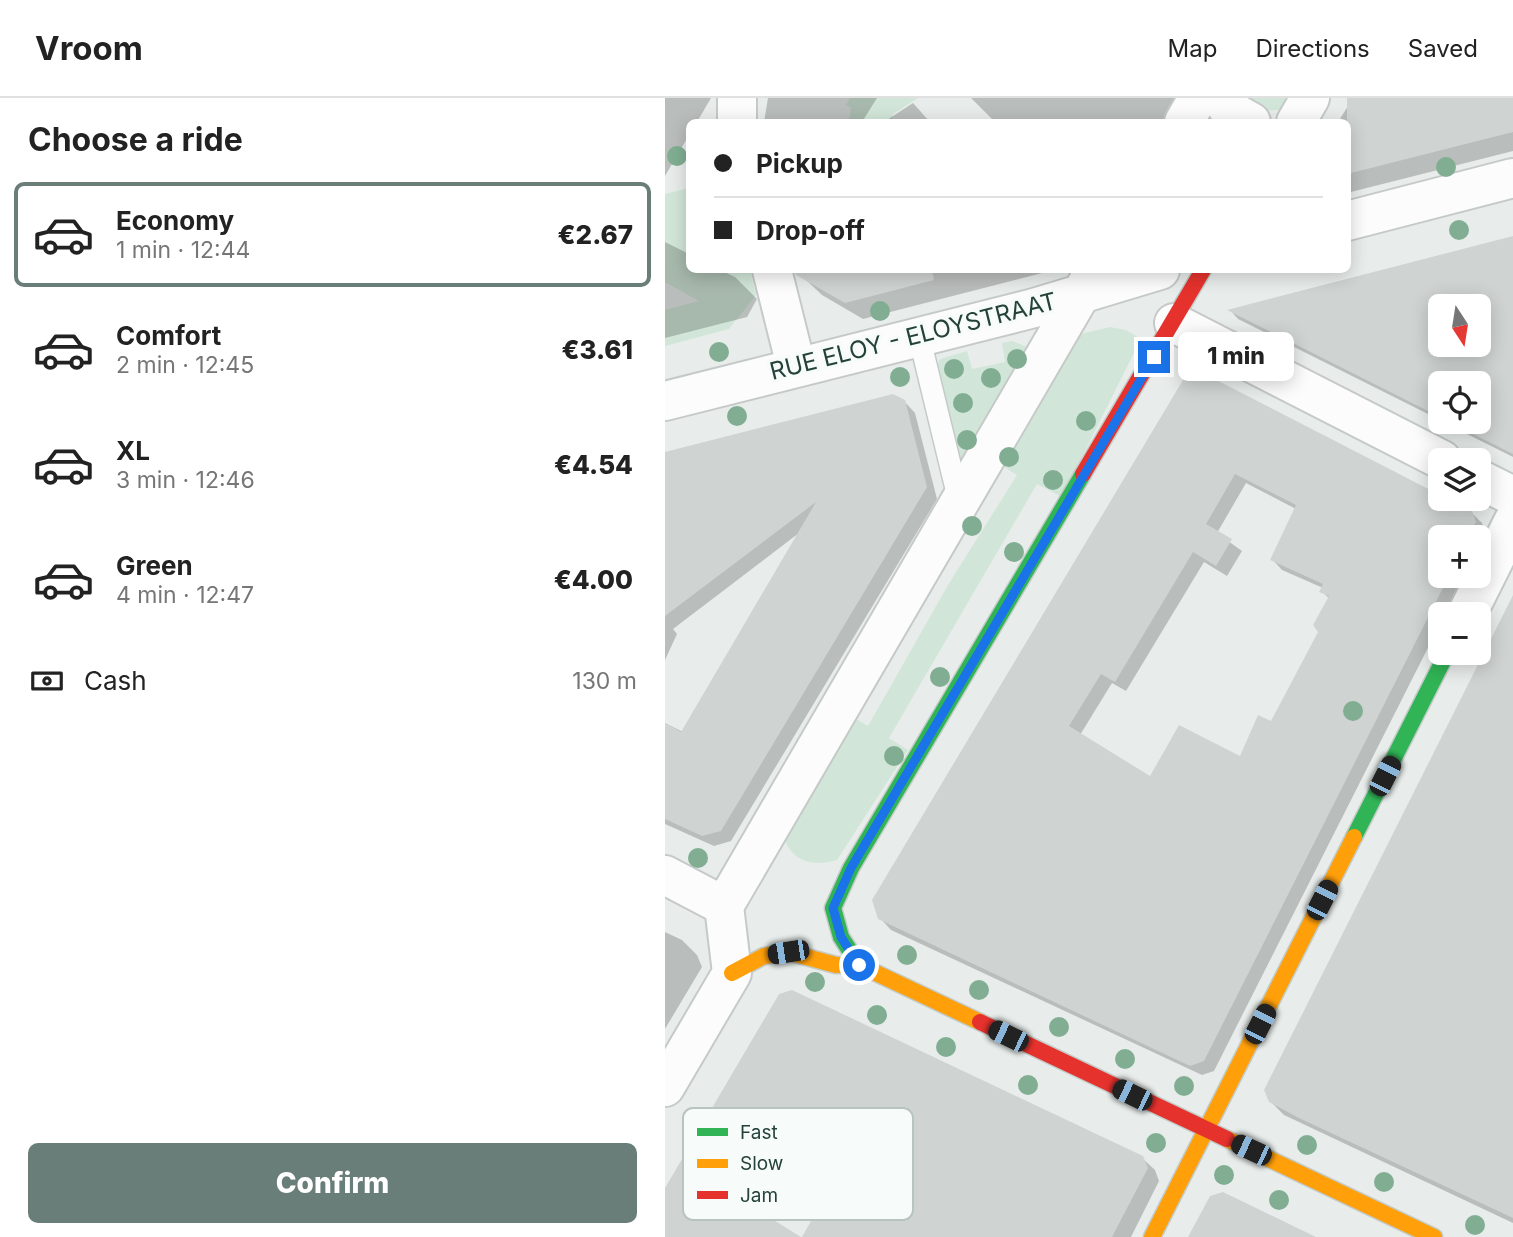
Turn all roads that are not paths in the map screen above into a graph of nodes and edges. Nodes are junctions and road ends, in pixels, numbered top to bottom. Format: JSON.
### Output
{"nodes":[{"id":1,"x":737,"y":98,"type":"edge"},
{"id":2,"x":1198,"y":98,"type":"edge"},
{"id":3,"x":1222,"y":98,"type":"edge"},
{"id":4,"x":737,"y":119,"type":"edge"},
{"id":5,"x":1186,"y":119,"type":"edge"},
{"id":6,"x":1246,"y":119,"type":"edge"},
{"id":7,"x":1513,"y":178,"type":"edge"},
{"id":8,"x":1351,"y":220,"type":"edge"},
{"id":9,"x":773,"y":273,"type":"edge"},
{"id":10,"x":1140,"y":273,"type":"edge"},
{"id":11,"x":1201,"y":273,"type":"edge"},
{"id":12,"x":1088,"y":281,"type":"edge"},
{"id":13,"x":1174,"y":323,"type":"junction"},
{"id":14,"x":919,"y":336,"type":"junction"},
{"id":15,"x":796,"y":366,"type":"junction"},
{"id":16,"x":665,"y":401,"type":"edge"},
{"id":17,"x":1428,"y":453,"type":"edge"},
{"id":18,"x":1491,"y":485,"type":"edge"},
{"id":19,"x":1513,"y":496,"type":"edge"},
{"id":20,"x":959,"y":501,"type":"junction"},
{"id":21,"x":1513,"y":522,"type":"edge"},
{"id":22,"x":1473,"y":602,"type":"edge"},
{"id":23,"x":1441,"y":665,"type":"edge"},
{"id":24,"x":665,"y":875,"type":"edge"},
{"id":25,"x":724,"y":906,"type":"junction"},
{"id":26,"x":859,"y":965,"type":"junction"},
{"id":27,"x":732,"y":973,"type":"junction"},
{"id":28,"x":665,"y":1087,"type":"edge"},
{"id":29,"x":1206,"y":1130,"type":"junction"},
{"id":30,"x":1152,"y":1237,"type":"edge"},
{"id":31,"x":1434,"y":1237,"type":"edge"}],
"edges":[{"from":1,"to":4,"type":"street"},
{"from":2,"to":5,"type":"street"},
{"from":3,"to":6,"type":"street"},
{"from":7,"to":8,"type":"street"},
{"from":9,"to":15,"type":"street"},
{"from":10,"to":12,"type":"street","name":"RUE ELOY - ELOYSTRAAT"},
{"from":11,"to":13,"type":"street"},
{"from":12,"to":14,"type":"street","name":"RUE ELOY - ELOYSTRAAT"},
{"from":12,"to":20,"type":"street"},
{"from":13,"to":17,"type":"street"},
{"from":13,"to":26,"type":"street"},
{"from":14,"to":15,"type":"street","name":"RUE ELOY - ELOYSTRAAT"},
{"from":14,"to":20,"type":"lane"},
{"from":15,"to":16,"type":"street","name":"RUE ELOY - ELOYSTRAAT"},
{"from":18,"to":19,"type":"street"},
{"from":20,"to":25,"type":"street"},
{"from":21,"to":22,"type":"street"},
{"from":23,"to":29,"type":"street"},
{"from":24,"to":25,"type":"street"},
{"from":25,"to":27,"type":"street"},
{"from":26,"to":27,"type":"street"},
{"from":26,"to":29,"type":"street"},
{"from":27,"to":28,"type":"street"},
{"from":29,"to":30,"type":"street"},
{"from":29,"to":31,"type":"street"}]}
